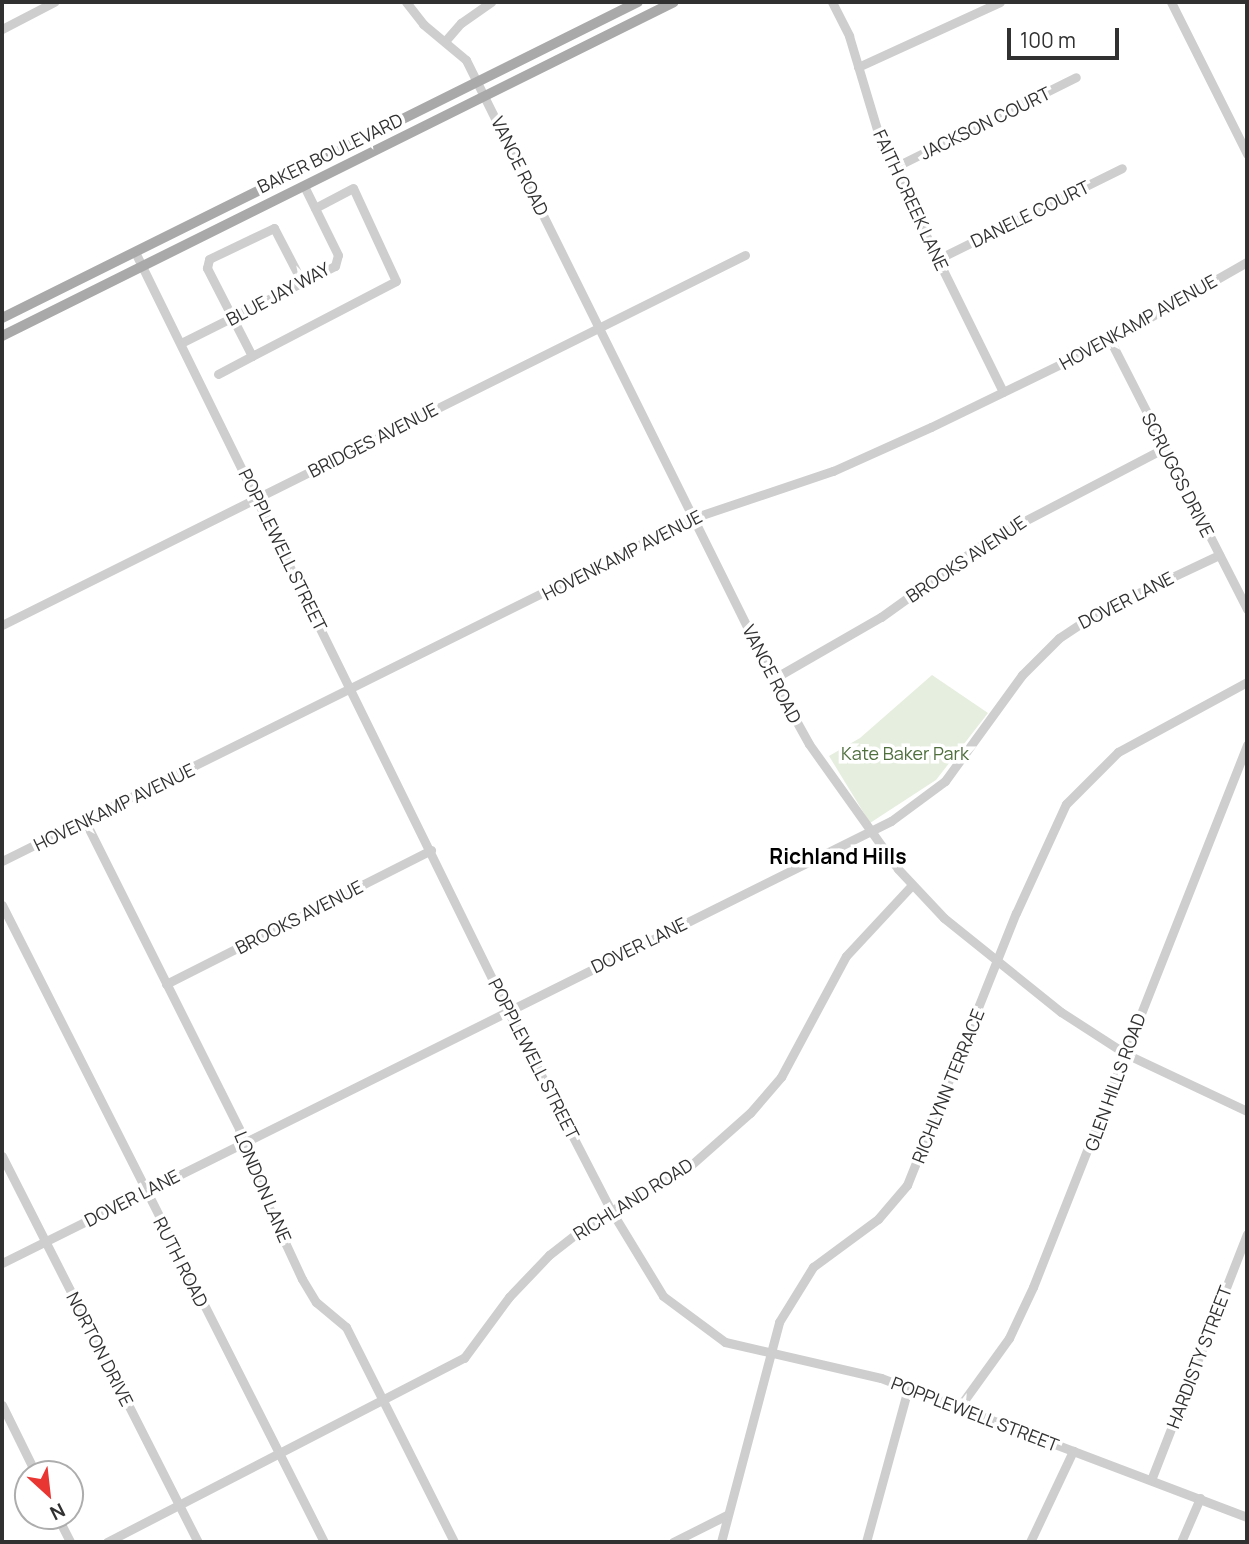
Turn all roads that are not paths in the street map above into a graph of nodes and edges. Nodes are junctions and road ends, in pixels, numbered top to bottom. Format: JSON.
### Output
{"nodes":[{"id":1,"x":54,"y":2,"type":"edge"},
{"id":2,"x":406,"y":2,"type":"edge"},
{"id":3,"x":491,"y":2,"type":"edge"},
{"id":4,"x":638,"y":2,"type":"edge"},
{"id":5,"x":674,"y":2,"type":"edge"},
{"id":6,"x":832,"y":2,"type":"edge"},
{"id":7,"x":1000,"y":2,"type":"edge"},
{"id":8,"x":1171,"y":2,"type":"edge"},
{"id":9,"x":2,"y":29,"type":"edge"},
{"id":10,"x":446,"y":40,"type":"junction"},
{"id":11,"x":858,"y":67,"type":"junction"},
{"id":12,"x":1076,"y":77,"type":"dead end"},
{"id":13,"x":477,"y":82,"type":"junction"},
{"id":14,"x":484,"y":96,"type":"junction"},
{"id":15,"x":1247,"y":154,"type":"edge"},
{"id":16,"x":893,"y":168,"type":"junction"},
{"id":17,"x":1122,"y":168,"type":"dead end"},
{"id":18,"x":304,"y":186,"type":"junction"},
{"id":19,"x":315,"y":208,"type":"junction"},
{"id":20,"x":135,"y":252,"type":"junction"},
{"id":21,"x":745,"y":255,"type":"dead end"},
{"id":22,"x":938,"y":259,"type":"junction"},
{"id":23,"x":1247,"y":262,"type":"edge"},
{"id":24,"x":142,"y":266,"type":"junction"},
{"id":25,"x":302,"y":282,"type":"junction"},
{"id":26,"x":2,"y":318,"type":"edge"},
{"id":27,"x":232,"y":318,"type":"junction"},
{"id":28,"x":600,"y":327,"type":"junction"},
{"id":29,"x":2,"y":337,"type":"edge"},
{"id":30,"x":1110,"y":340,"type":"junction"},
{"id":31,"x":181,"y":344,"type":"junction"},
{"id":32,"x":252,"y":356,"type":"junction"},
{"id":33,"x":218,"y":374,"type":"dead end"},
{"id":34,"x":1003,"y":392,"type":"junction"},
{"id":35,"x":1165,"y":448,"type":"junction"},
{"id":36,"x":257,"y":497,"type":"junction"},
{"id":37,"x":693,"y":518,"type":"junction"},
{"id":38,"x":1219,"y":555,"type":"junction"},
{"id":39,"x":1247,"y":610,"type":"edge"},
{"id":40,"x":2,"y":625,"type":"edge"},
{"id":41,"x":774,"y":679,"type":"junction"},
{"id":42,"x":1247,"y":682,"type":"edge"},
{"id":43,"x":351,"y":691,"type":"junction"},
{"id":44,"x":1247,"y":745,"type":"edge"},
{"id":45,"x":85,"y":821,"type":"junction"},
{"id":46,"x":870,"y":831,"type":"junction"},
{"id":47,"x":431,"y":849,"type":"junction"},
{"id":48,"x":2,"y":861,"type":"edge"},
{"id":49,"x":912,"y":885,"type":"junction"},
{"id":50,"x":2,"y":905,"type":"edge"},
{"id":51,"x":997,"y":962,"type":"junction"},
{"id":52,"x":166,"y":984,"type":"junction"},
{"id":53,"x":507,"y":1009,"type":"junction"},
{"id":54,"x":1126,"y":1054,"type":"junction"},
{"id":55,"x":1247,"y":1111,"type":"edge"},
{"id":56,"x":243,"y":1143,"type":"junction"},
{"id":57,"x":2,"y":1156,"type":"edge"},
{"id":58,"x":145,"y":1191,"type":"junction"},
{"id":59,"x":612,"y":1212,"type":"junction"},
{"id":60,"x":1247,"y":1234,"type":"edge"},
{"id":61,"x":45,"y":1241,"type":"junction"},
{"id":62,"x":2,"y":1263,"type":"edge"},
{"id":63,"x":769,"y":1352,"type":"junction"},
{"id":64,"x":908,"y":1388,"type":"junction"},
{"id":65,"x":383,"y":1401,"type":"junction"},
{"id":66,"x":2,"y":1405,"type":"edge"},
{"id":67,"x":960,"y":1406,"type":"junction"},
{"id":68,"x":1073,"y":1451,"type":"junction"},
{"id":69,"x":279,"y":1453,"type":"junction"},
{"id":70,"x":29,"y":1460,"type":"edge"},
{"id":71,"x":1151,"y":1480,"type":"junction"},
{"id":72,"x":1200,"y":1499,"type":"junction"},
{"id":73,"x":179,"y":1504,"type":"junction"},
{"id":74,"x":727,"y":1516,"type":"junction"},
{"id":75,"x":1247,"y":1517,"type":"edge"},
{"id":76,"x":107,"y":1542,"type":"edge"},
{"id":77,"x":198,"y":1542,"type":"edge"},
{"id":78,"x":324,"y":1542,"type":"edge"},
{"id":79,"x":454,"y":1542,"type":"edge"},
{"id":80,"x":673,"y":1542,"type":"edge"},
{"id":81,"x":721,"y":1542,"type":"edge"},
{"id":82,"x":866,"y":1542,"type":"edge"},
{"id":83,"x":1030,"y":1542,"type":"edge"},
{"id":84,"x":1181,"y":1542,"type":"edge"}],
"edges":[{"from":1,"to":9,"type":"street"},
{"from":2,"to":10,"type":"street","name":"VANCE ROAD"},
{"from":3,"to":10,"type":"street"},
{"from":4,"to":13,"type":"main road","name":"BAKER BOULEVARD"},
{"from":5,"to":14,"type":"main road","name":"BAKER BOULEVARD"},
{"from":6,"to":11,"type":"street","name":"FAITH CREEK LANE"},
{"from":7,"to":11,"type":"street"},
{"from":8,"to":15,"type":"street"},
{"from":10,"to":13,"type":"street","name":"VANCE ROAD"},
{"from":11,"to":16,"type":"street","name":"FAITH CREEK LANE"},
{"from":12,"to":16,"type":"street","name":"JACKSON COURT"},
{"from":13,"to":14,"type":"street","name":"VANCE ROAD"},
{"from":13,"to":20,"type":"main road","name":"BAKER BOULEVARD"},
{"from":14,"to":18,"type":"main road","name":"BAKER BOULEVARD"},
{"from":14,"to":28,"type":"street","name":"VANCE ROAD"},
{"from":16,"to":22,"type":"street","name":"FAITH CREEK LANE"},
{"from":17,"to":22,"type":"street","name":"DANELE COURT"},
{"from":18,"to":19,"type":"street","name":"BLUE JAY WAY"},
{"from":18,"to":24,"type":"main road","name":"BAKER BOULEVARD"},
{"from":19,"to":25,"type":"street","name":"BLUE JAY WAY"},
{"from":19,"to":32,"type":"street"},
{"from":20,"to":24,"type":"street","name":"POPPLEWELL STREET"},
{"from":20,"to":26,"type":"main road","name":"BAKER BOULEVARD"},
{"from":21,"to":28,"type":"street","name":"BRIDGES AVENUE"},
{"from":22,"to":34,"type":"street","name":"FAITH CREEK LANE"},
{"from":23,"to":30,"type":"street","name":"HOVENKAMP AVENUE"},
{"from":24,"to":29,"type":"main road","name":"BAKER BOULEVARD"},
{"from":24,"to":31,"type":"street","name":"POPPLEWELL STREET"},
{"from":25,"to":27,"type":"street","name":"BLUE JAY WAY"},
{"from":25,"to":27,"type":"street"},
{"from":27,"to":31,"type":"street","name":"BLUE JAY WAY"},
{"from":27,"to":32,"type":"street"},
{"from":28,"to":36,"type":"street","name":"BRIDGES AVENUE"},
{"from":28,"to":37,"type":"street","name":"VANCE ROAD"},
{"from":30,"to":34,"type":"street","name":"HOVENKAMP AVENUE"},
{"from":30,"to":35,"type":"street","name":"SCRUGGS DRIVE"},
{"from":31,"to":36,"type":"street","name":"POPPLEWELL STREET"},
{"from":32,"to":33,"type":"street"},
{"from":34,"to":37,"type":"street","name":"HOVENKAMP AVENUE"},
{"from":35,"to":38,"type":"street","name":"SCRUGGS DRIVE"},
{"from":35,"to":41,"type":"street","name":"BROOKS AVENUE"},
{"from":36,"to":40,"type":"street","name":"BRIDGES AVENUE"},
{"from":36,"to":43,"type":"street","name":"POPPLEWELL STREET"},
{"from":37,"to":41,"type":"street","name":"VANCE ROAD"},
{"from":37,"to":43,"type":"street","name":"HOVENKAMP AVENUE"},
{"from":38,"to":39,"type":"street","name":"SCRUGGS DRIVE"},
{"from":38,"to":46,"type":"street","name":"DOVER LANE"},
{"from":41,"to":46,"type":"street","name":"VANCE ROAD"},
{"from":42,"to":51,"type":"street","name":"RICHLYNN TERRACE"},
{"from":43,"to":45,"type":"street","name":"HOVENKAMP AVENUE"},
{"from":43,"to":47,"type":"street","name":"POPPLEWELL STREET"},
{"from":44,"to":54,"type":"street","name":"GLEN HILLS ROAD"},
{"from":45,"to":48,"type":"street","name":"HOVENKAMP AVENUE"},
{"from":45,"to":52,"type":"street","name":"LONDON LANE"},
{"from":46,"to":49,"type":"street","name":"VANCE ROAD"},
{"from":46,"to":53,"type":"street","name":"DOVER LANE"},
{"from":47,"to":52,"type":"street","name":"BROOKS AVENUE"},
{"from":47,"to":53,"type":"street","name":"POPPLEWELL STREET"},
{"from":49,"to":51,"type":"street","name":"VANCE ROAD"},
{"from":49,"to":59,"type":"street","name":"RICHLAND ROAD"},
{"from":50,"to":58,"type":"street","name":"RUTH ROAD"},
{"from":51,"to":54,"type":"street","name":"VANCE ROAD"},
{"from":51,"to":63,"type":"street","name":"RICHLYNN TERRACE"},
{"from":52,"to":56,"type":"street","name":"LONDON LANE"},
{"from":53,"to":56,"type":"street","name":"DOVER LANE"},
{"from":53,"to":59,"type":"street","name":"POPPLEWELL STREET"},
{"from":54,"to":55,"type":"street","name":"VANCE ROAD"},
{"from":54,"to":67,"type":"street","name":"GLEN HILLS ROAD"},
{"from":56,"to":58,"type":"street","name":"DOVER LANE"},
{"from":56,"to":65,"type":"street","name":"LONDON LANE"},
{"from":57,"to":61,"type":"street","name":"NORTON DRIVE"},
{"from":58,"to":61,"type":"street","name":"DOVER LANE"},
{"from":58,"to":69,"type":"street","name":"RUTH ROAD"},
{"from":59,"to":63,"type":"street","name":"POPPLEWELL STREET"},
{"from":59,"to":65,"type":"street","name":"RICHLAND ROAD"},
{"from":60,"to":71,"type":"street","name":"HARDISTY STREET"},
{"from":61,"to":62,"type":"street","name":"DOVER LANE"},
{"from":61,"to":73,"type":"street","name":"NORTON DRIVE"},
{"from":63,"to":64,"type":"street","name":"POPPLEWELL STREET"},
{"from":63,"to":74,"type":"street","name":"RICHLYNN TERRACE"},
{"from":64,"to":67,"type":"street","name":"POPPLEWELL STREET"},
{"from":64,"to":82,"type":"street"},
{"from":65,"to":69,"type":"street","name":"RICHLAND ROAD"},
{"from":65,"to":79,"type":"street","name":"LONDON LANE"},
{"from":66,"to":70,"type":"street"},
{"from":67,"to":68,"type":"street","name":"POPPLEWELL STREET"},
{"from":68,"to":71,"type":"street","name":"POPPLEWELL STREET"},
{"from":68,"to":83,"type":"street"},
{"from":69,"to":73,"type":"street","name":"RICHLAND ROAD"},
{"from":69,"to":78,"type":"street","name":"RUTH ROAD"},
{"from":71,"to":72,"type":"street","name":"POPPLEWELL STREET"},
{"from":72,"to":75,"type":"street","name":"POPPLEWELL STREET"},
{"from":72,"to":84,"type":"street"},
{"from":73,"to":76,"type":"street","name":"RICHLAND ROAD"},
{"from":73,"to":77,"type":"street","name":"NORTON DRIVE"},
{"from":74,"to":80,"type":"street"},
{"from":74,"to":81,"type":"street","name":"RICHLYNN TERRACE"}]}
